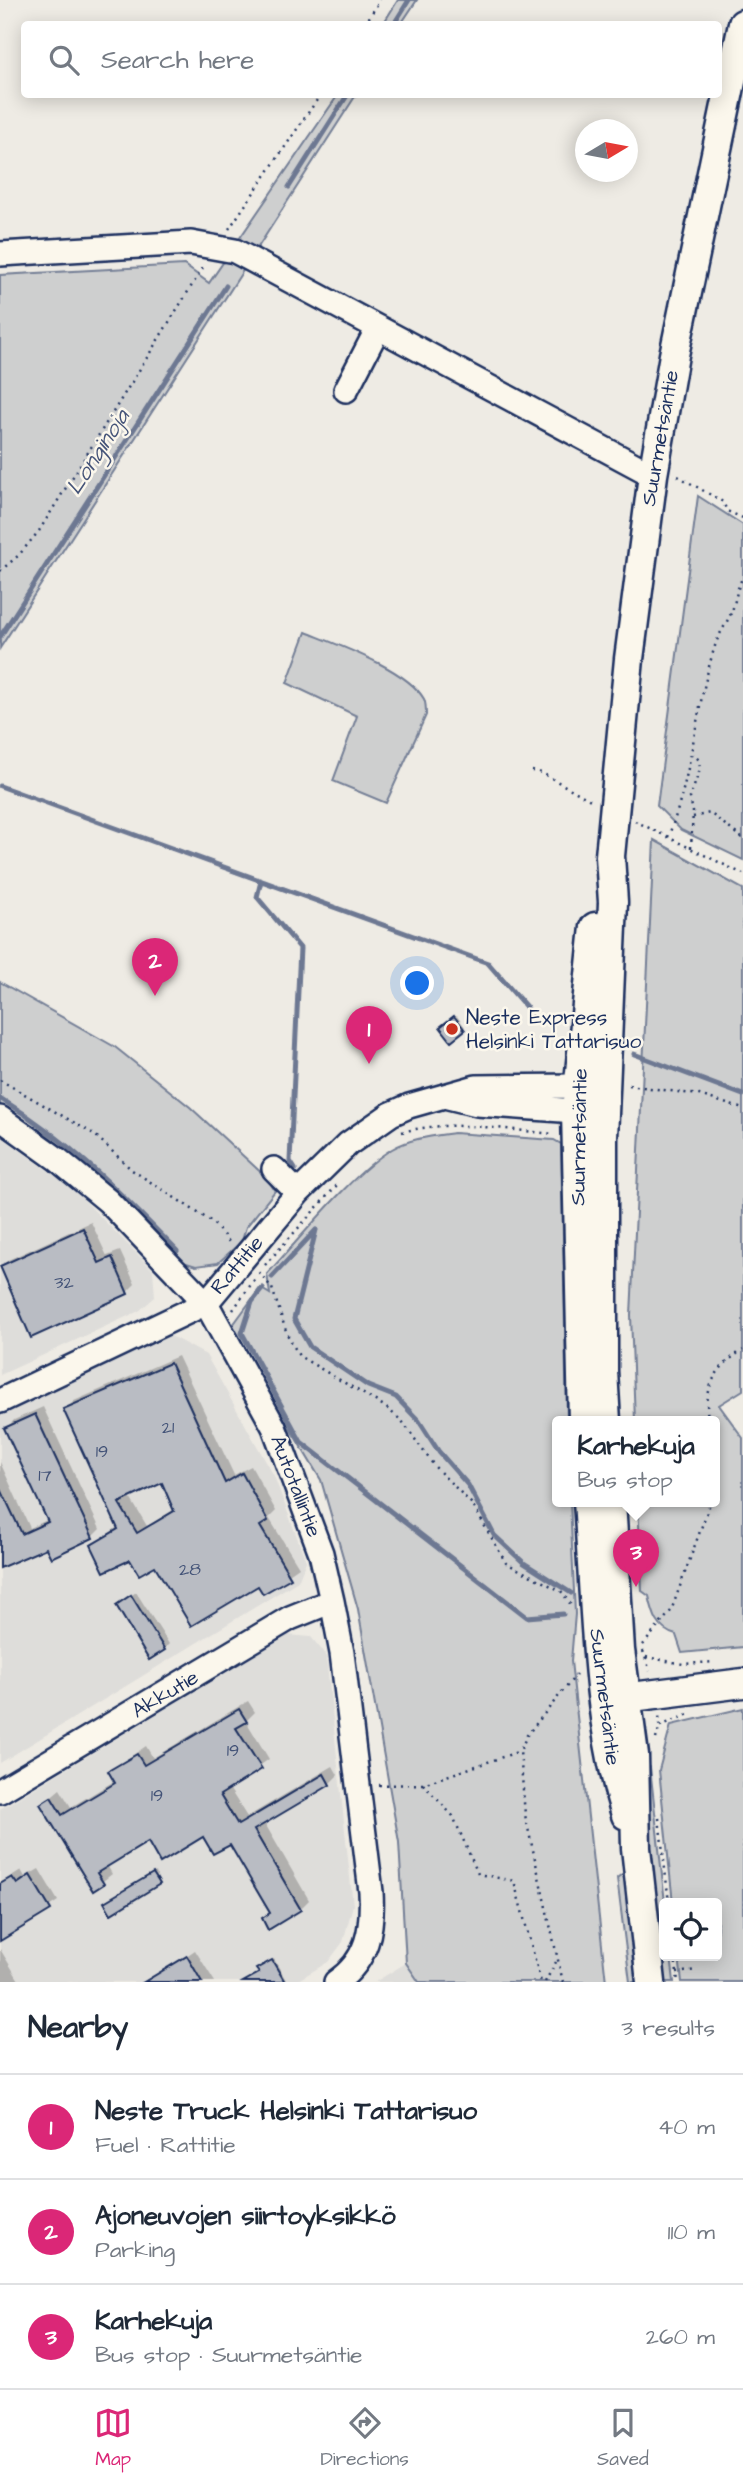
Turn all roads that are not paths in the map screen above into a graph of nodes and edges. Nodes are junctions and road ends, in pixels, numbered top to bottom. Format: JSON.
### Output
{"nodes":[{"id":1,"x":743,"y":24,"type":"edge"},
{"id":2,"x":0,"y":254,"type":"edge"},
{"id":3,"x":378,"y":328,"type":"junction"},
{"id":4,"x":346,"y":390,"type":"dead end"},
{"id":5,"x":665,"y":476,"type":"junction"},
{"id":6,"x":610,"y":856,"type":"junction"},
{"id":7,"x":613,"y":1091,"type":"junction"},
{"id":8,"x":577,"y":1111,"type":"junction"},
{"id":9,"x":0,"y":1118,"type":"edge"},
{"id":10,"x":274,"y":1169,"type":"dead end"},
{"id":11,"x":298,"y":1193,"type":"junction"},
{"id":12,"x":206,"y":1303,"type":"junction"},
{"id":13,"x":0,"y":1401,"type":"edge"},
{"id":14,"x":583,"y":1416,"type":"edge"},
{"id":15,"x":606,"y":1416,"type":"edge"},
{"id":16,"x":589,"y":1507,"type":"edge"},
{"id":17,"x":611,"y":1507,"type":"edge"},
{"id":18,"x":332,"y":1601,"type":"junction"},
{"id":19,"x":743,"y":1684,"type":"edge"},
{"id":20,"x":614,"y":1700,"type":"junction"},
{"id":21,"x":0,"y":1791,"type":"edge"},
{"id":22,"x":664,"y":1977,"type":"edge"},
{"id":23,"x":336,"y":1982,"type":"edge"}],
"edges":[{"from":1,"to":5,"type":"main road","name":"Suurmetsäntie"},
{"from":2,"to":3,"type":"street"},
{"from":3,"to":4,"type":"street"},
{"from":3,"to":5,"type":"street"},
{"from":5,"to":6,"type":"main road","name":"Suurmetsäntie"},
{"from":6,"to":7,"type":"main road","name":"Suurmetsäntie"},
{"from":6,"to":8,"type":"main road","name":"Suurmetsäntie"},
{"from":7,"to":8,"type":"street","name":"Rattitie"},
{"from":7,"to":15,"type":"main road","name":"Suurmetsäntie"},
{"from":8,"to":11,"type":"street","name":"Rattitie"},
{"from":8,"to":14,"type":"main road","name":"Suurmetsäntie"},
{"from":9,"to":12,"type":"street","name":"Autotallintie"},
{"from":10,"to":11,"type":"street"},
{"from":11,"to":12,"type":"street","name":"Rattitie"},
{"from":12,"to":13,"type":"street","name":"Rattitie"},
{"from":12,"to":18,"type":"street","name":"Autotallintie"},
{"from":16,"to":20,"type":"main road","name":"Suurmetsäntie"},
{"from":17,"to":20,"type":"main road","name":"Suurmetsäntie"},
{"from":18,"to":21,"type":"street","name":"Akkutie"},
{"from":18,"to":23,"type":"street","name":"Autotallintie"},
{"from":19,"to":20,"type":"main road"},
{"from":20,"to":22,"type":"main road","name":"Suurmetsäntie"}]}
